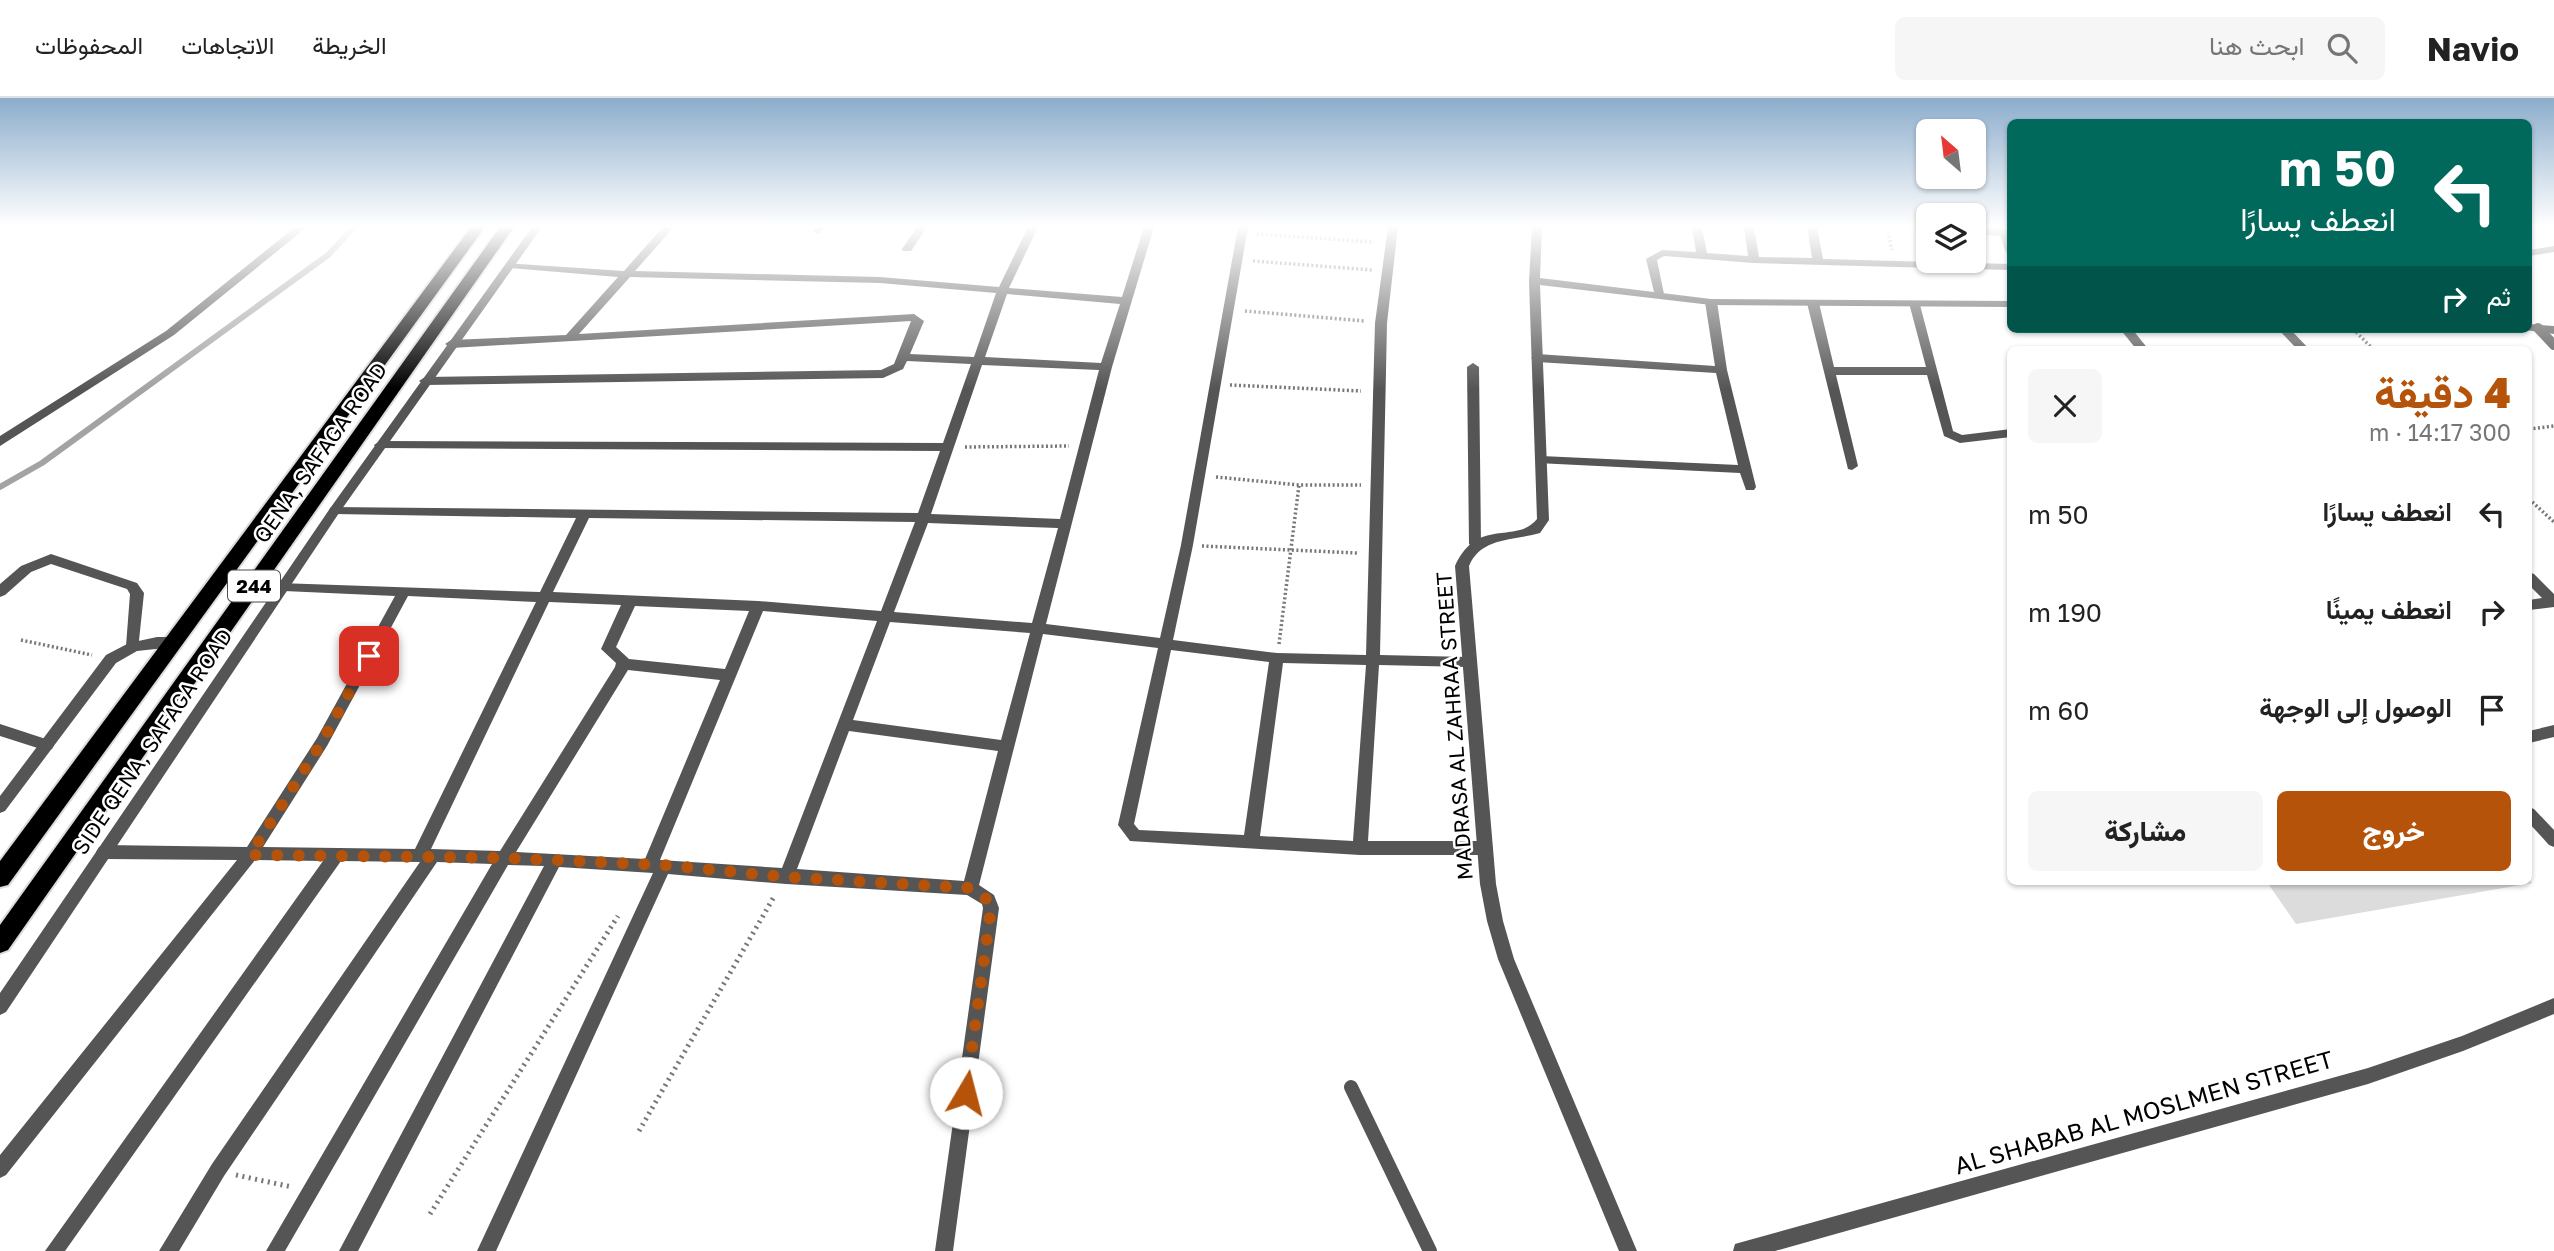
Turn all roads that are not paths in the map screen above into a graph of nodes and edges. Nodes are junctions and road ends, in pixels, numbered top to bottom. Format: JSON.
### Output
{"nodes":[{"id":1,"x":235,"y":281,"type":"edge"},
{"id":2,"x":439,"y":281,"type":"edge"},
{"id":3,"x":469,"y":281,"type":"edge"},
{"id":4,"x":498,"y":281,"type":"edge"},
{"id":5,"x":619,"y":281,"type":"edge"},
{"id":6,"x":888,"y":281,"type":"edge"},
{"id":7,"x":1007,"y":281,"type":"edge"},
{"id":8,"x":1132,"y":281,"type":"edge"},
{"id":9,"x":1235,"y":281,"type":"edge"},
{"id":10,"x":1386,"y":281,"type":"edge"},
{"id":11,"x":1534,"y":281,"type":"joint"},
{"id":12,"x":1655,"y":281,"type":"edge"},
{"id":13,"x":1002,"y":292,"type":"junction"},
{"id":14,"x":1658,"y":294,"type":"junction"},
{"id":15,"x":1126,"y":301,"type":"junction"},
{"id":16,"x":1711,"y":302,"type":"junction"},
{"id":17,"x":1812,"y":303,"type":"junction"},
{"id":18,"x":1915,"y":303,"type":"junction"},
{"id":19,"x":2007,"y":304,"type":"edge"},
{"id":20,"x":2533,"y":328,"type":"edge"},
{"id":21,"x":2554,"y":330,"type":"edge"},
{"id":22,"x":2288,"y":333,"type":"edge"},
{"id":23,"x":569,"y":338,"type":"junction"},
{"id":24,"x":451,"y":344,"type":"junction"},
{"id":25,"x":2554,"y":345,"type":"edge"},
{"id":26,"x":2300,"y":346,"type":"edge"},
{"id":27,"x":904,"y":357,"type":"junction"},
{"id":28,"x":1537,"y":358,"type":"junction"},
{"id":29,"x":978,"y":362,"type":"junction"},
{"id":30,"x":1106,"y":367,"type":"junction"},
{"id":31,"x":1473,"y":367,"type":"dead end"},
{"id":32,"x":1721,"y":370,"type":"junction"},
{"id":33,"x":1828,"y":371,"type":"junction"},
{"id":34,"x":1930,"y":371,"type":"junction"},
{"id":35,"x":425,"y":381,"type":"junction"},
{"id":36,"x":2007,"y":433,"type":"edge"},
{"id":37,"x":0,"y":442,"type":"edge"},
{"id":38,"x":380,"y":445,"type":"junction"},
{"id":39,"x":947,"y":447,"type":"junction"},
{"id":40,"x":1541,"y":460,"type":"junction"},
{"id":41,"x":1852,"y":466,"type":"dead end"},
{"id":42,"x":1744,"y":470,"type":"junction"},
{"id":43,"x":1750,"y":487,"type":"dead end"},
{"id":44,"x":335,"y":510,"type":"junction"},
{"id":45,"x":585,"y":513,"type":"junction"},
{"id":46,"x":923,"y":518,"type":"junction"},
{"id":47,"x":1066,"y":524,"type":"junction"},
{"id":48,"x":1475,"y":544,"type":"junction"},
{"id":49,"x":2532,"y":581,"type":"edge"},
{"id":50,"x":284,"y":586,"type":"junction"},
{"id":51,"x":1,"y":591,"type":"edge"},
{"id":52,"x":404,"y":592,"type":"junction"},
{"id":53,"x":541,"y":599,"type":"junction"},
{"id":54,"x":630,"y":601,"type":"junction"},
{"id":55,"x":2553,"y":602,"type":"edge"},
{"id":56,"x":758,"y":606,"type":"junction"},
{"id":57,"x":2532,"y":606,"type":"edge"},
{"id":58,"x":886,"y":616,"type":"junction"},
{"id":59,"x":1036,"y":628,"type":"junction"},
{"id":60,"x":174,"y":642,"type":"junction"},
{"id":61,"x":1166,"y":644,"type":"junction"},
{"id":62,"x":133,"y":646,"type":"junction"},
{"id":63,"x":1277,"y":658,"type":"junction"},
{"id":64,"x":1373,"y":658,"type":"junction"},
{"id":65,"x":1468,"y":662,"type":"junction"},
{"id":66,"x":623,"y":664,"type":"junction"},
{"id":67,"x":729,"y":675,"type":"junction"},
{"id":68,"x":844,"y":725,"type":"junction"},
{"id":69,"x":0,"y":730,"type":"edge"},
{"id":70,"x":2554,"y":731,"type":"edge"},
{"id":71,"x":2532,"y":736,"type":"edge"},
{"id":72,"x":47,"y":745,"type":"junction"},
{"id":73,"x":1005,"y":746,"type":"junction"},
{"id":74,"x":0,"y":807,"type":"edge"},
{"id":75,"x":2532,"y":816,"type":"edge"},
{"id":76,"x":2554,"y":840,"type":"edge"},
{"id":77,"x":1251,"y":843,"type":"junction"},
{"id":78,"x":1360,"y":848,"type":"junction"},
{"id":79,"x":1485,"y":848,"type":"junction"},
{"id":80,"x":104,"y":852,"type":"junction"},
{"id":81,"x":250,"y":855,"type":"junction"},
{"id":82,"x":335,"y":855,"type":"junction"},
{"id":83,"x":427,"y":855,"type":"junction"},
{"id":84,"x":504,"y":858,"type":"junction"},
{"id":85,"x":555,"y":860,"type":"junction"},
{"id":86,"x":657,"y":865,"type":"junction"},
{"id":87,"x":0,"y":877,"type":"edge"},
{"id":88,"x":786,"y":877,"type":"junction"},
{"id":89,"x":970,"y":888,"type":"junction"},
{"id":90,"x":0,"y":943,"type":"edge"},
{"id":91,"x":2554,"y":1006,"type":"edge"},
{"id":92,"x":0,"y":1007,"type":"edge"},
{"id":93,"x":1351,"y":1087,"type":"dead end"},
{"id":94,"x":0,"y":1169,"type":"edge"},
{"id":95,"x":54,"y":1251,"type":"edge"},
{"id":96,"x":168,"y":1251,"type":"edge"},
{"id":97,"x":275,"y":1251,"type":"edge"},
{"id":98,"x":348,"y":1251,"type":"edge"},
{"id":99,"x":486,"y":1251,"type":"edge"},
{"id":100,"x":944,"y":1251,"type":"edge"},
{"id":101,"x":1430,"y":1251,"type":"edge"},
{"id":102,"x":1628,"y":1251,"type":"edge"},
{"id":103,"x":1742,"y":1251,"type":"edge"}],
"edges":[{"from":1,"to":37,"type":"street"},
{"from":2,"to":60,"type":"highway","name":"QENA, SAFAGA ROAD","number":"244"},
{"from":3,"to":90,"type":"highway","name":"QENA, SAFAGA ROAD","number":"244"},
{"from":4,"to":24,"type":"street","name":"SIDE QENA, SAFAGA ROAD"},
{"from":5,"to":23,"type":"street"},
{"from":6,"to":13,"type":"street"},
{"from":7,"to":13,"type":"street"},
{"from":8,"to":15,"type":"street"},
{"from":9,"to":61,"type":"street"},
{"from":10,"to":64,"type":"street"},
{"from":11,"to":14,"type":"street"},
{"from":11,"to":28,"type":"street"},
{"from":12,"to":14,"type":"street"},
{"from":13,"to":15,"type":"street"},
{"from":13,"to":29,"type":"street"},
{"from":14,"to":16,"type":"street"},
{"from":15,"to":30,"type":"street"},
{"from":16,"to":17,"type":"street"},
{"from":16,"to":32,"type":"street"},
{"from":17,"to":18,"type":"street"},
{"from":17,"to":33,"type":"street"},
{"from":18,"to":19,"type":"street"},
{"from":18,"to":34,"type":"street"},
{"from":20,"to":21,"type":"street"},
{"from":20,"to":25,"type":"lane"},
{"from":22,"to":26,"type":"street"},
{"from":23,"to":24,"type":"street"},
{"from":23,"to":27,"type":"street"},
{"from":24,"to":35,"type":"street","name":"SIDE QENA, SAFAGA ROAD"},
{"from":27,"to":29,"type":"street"},
{"from":27,"to":35,"type":"street"},
{"from":28,"to":32,"type":"street"},
{"from":28,"to":40,"type":"street"},
{"from":29,"to":30,"type":"street"},
{"from":29,"to":39,"type":"street"},
{"from":30,"to":47,"type":"street"},
{"from":31,"to":48,"type":"street"},
{"from":32,"to":42,"type":"street"},
{"from":33,"to":34,"type":"street"},
{"from":33,"to":41,"type":"street"},
{"from":34,"to":36,"type":"street"},
{"from":35,"to":38,"type":"street","name":"SIDE QENA, SAFAGA ROAD"},
{"from":38,"to":39,"type":"street"},
{"from":38,"to":44,"type":"street","name":"SIDE QENA, SAFAGA ROAD"},
{"from":39,"to":46,"type":"street"},
{"from":40,"to":42,"type":"street"},
{"from":40,"to":48,"type":"street"},
{"from":42,"to":43,"type":"street"},
{"from":44,"to":45,"type":"street"},
{"from":44,"to":50,"type":"street","name":"SIDE QENA, SAFAGA ROAD"},
{"from":45,"to":46,"type":"street"},
{"from":45,"to":53,"type":"street"},
{"from":46,"to":47,"type":"street"},
{"from":46,"to":58,"type":"street"},
{"from":47,"to":59,"type":"street"},
{"from":48,"to":65,"type":"street","name":"MADRASA AL ZAHRAA STREET"},
{"from":49,"to":55,"type":"street"},
{"from":50,"to":52,"type":"street"},
{"from":50,"to":80,"type":"street","name":"SIDE QENA, SAFAGA ROAD"},
{"from":51,"to":62,"type":"street"},
{"from":52,"to":53,"type":"street"},
{"from":52,"to":81,"type":"street"},
{"from":53,"to":54,"type":"street"},
{"from":53,"to":83,"type":"street"},
{"from":54,"to":56,"type":"street"},
{"from":54,"to":66,"type":"street"},
{"from":55,"to":57,"type":"street"},
{"from":56,"to":58,"type":"street"},
{"from":56,"to":67,"type":"street"},
{"from":58,"to":59,"type":"street"},
{"from":58,"to":68,"type":"street"},
{"from":59,"to":61,"type":"street"},
{"from":59,"to":73,"type":"street"},
{"from":60,"to":62,"type":"street","name":"SIDE QENA, SAFAGA ROAD"},
{"from":60,"to":87,"type":"highway","name":"QENA, SAFAGA ROAD","number":"244"},
{"from":61,"to":63,"type":"street"},
{"from":61,"to":77,"type":"street"},
{"from":62,"to":72,"type":"street","name":"SIDE QENA, SAFAGA ROAD"},
{"from":63,"to":64,"type":"street"},
{"from":63,"to":77,"type":"street"},
{"from":64,"to":65,"type":"street"},
{"from":64,"to":78,"type":"street"},
{"from":65,"to":79,"type":"street","name":"MADRASA AL ZAHRAA STREET"},
{"from":66,"to":67,"type":"street"},
{"from":66,"to":84,"type":"street"},
{"from":67,"to":86,"type":"street"},
{"from":68,"to":73,"type":"street"},
{"from":68,"to":88,"type":"street"},
{"from":69,"to":72,"type":"street"},
{"from":70,"to":71,"type":"street"},
{"from":72,"to":74,"type":"street","name":"SIDE QENA, SAFAGA ROAD"},
{"from":73,"to":89,"type":"street"},
{"from":75,"to":76,"type":"street"},
{"from":77,"to":78,"type":"street"},
{"from":78,"to":79,"type":"street"},
{"from":79,"to":102,"type":"street","name":"MADRASA AL ZAHRAA STREET"},
{"from":80,"to":81,"type":"street"},
{"from":80,"to":92,"type":"street","name":"SIDE QENA, SAFAGA ROAD"},
{"from":81,"to":82,"type":"street"},
{"from":81,"to":94,"type":"street"},
{"from":82,"to":83,"type":"street"},
{"from":82,"to":95,"type":"street"},
{"from":83,"to":84,"type":"street"},
{"from":83,"to":96,"type":"street"},
{"from":84,"to":85,"type":"street"},
{"from":84,"to":97,"type":"street"},
{"from":85,"to":86,"type":"street"},
{"from":85,"to":98,"type":"street"},
{"from":86,"to":88,"type":"street"},
{"from":86,"to":99,"type":"street"},
{"from":88,"to":89,"type":"street"},
{"from":89,"to":100,"type":"street"},
{"from":91,"to":103,"type":"street","name":"AL SHABAB AL MOSLMEN STREET"},
{"from":93,"to":101,"type":"lane"}]}
